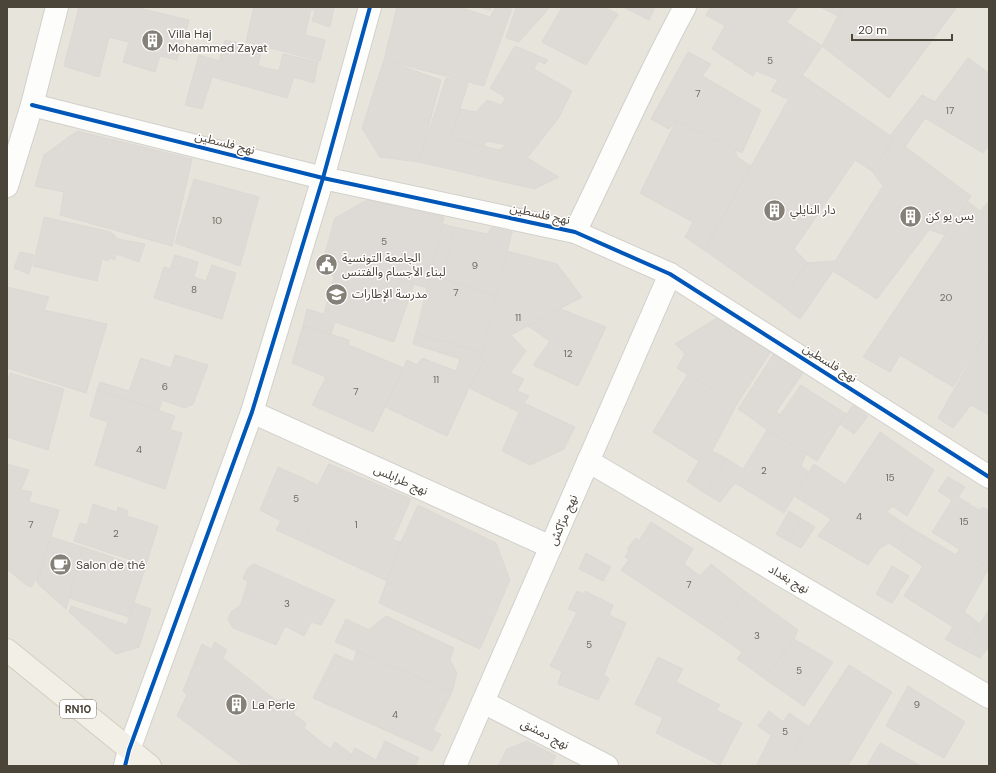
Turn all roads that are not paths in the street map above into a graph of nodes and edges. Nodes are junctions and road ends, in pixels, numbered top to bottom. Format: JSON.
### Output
{"nodes":[{"id":1,"x":57,"y":7,"type":"edge"},
{"id":2,"x":370,"y":7,"type":"edge"},
{"id":3,"x":685,"y":7,"type":"edge"},
{"id":4,"x":32,"y":105,"type":"junction"},
{"id":5,"x":324,"y":178,"type":"junction"},
{"id":6,"x":7,"y":186,"type":"edge"},
{"id":7,"x":575,"y":232,"type":"junction"},
{"id":8,"x":670,"y":274,"type":"junction"},
{"id":9,"x":252,"y":412,"type":"junction"},
{"id":10,"x":588,"y":461,"type":"junction"},
{"id":11,"x":989,"y":477,"type":"edge"},
{"id":12,"x":551,"y":547,"type":"junction"},
{"id":13,"x":7,"y":650,"type":"edge"},
{"id":14,"x":989,"y":697,"type":"edge"},
{"id":15,"x":483,"y":702,"type":"junction"},
{"id":16,"x":127,"y":758,"type":"edge"},
{"id":17,"x":150,"y":766,"type":"edge"},
{"id":18,"x":455,"y":766,"type":"edge"},
{"id":19,"x":607,"y":766,"type":"edge"}],
"edges":[{"from":1,"to":4,"type":"street"},
{"from":2,"to":5,"type":"street"},
{"from":3,"to":7,"type":"street"},
{"from":4,"to":5,"type":"street","name":"نهج فلسطين"},
{"from":4,"to":6,"type":"street"},
{"from":5,"to":7,"type":"street","name":"نهج فلسطين"},
{"from":5,"to":9,"type":"street"},
{"from":7,"to":8,"type":"street","name":"نهج فلسطين"},
{"from":8,"to":10,"type":"street","name":"نهج مرّاكش"},
{"from":8,"to":11,"type":"street","name":"نهج فلسطين"},
{"from":9,"to":12,"type":"street","name":"نهج طرابلس"},
{"from":9,"to":16,"type":"street"},
{"from":10,"to":12,"type":"street","name":"نهج مرّاكش"},
{"from":10,"to":14,"type":"street","name":"نهج بغداد"},
{"from":12,"to":15,"type":"street","name":"نهج مرّاكش"},
{"from":13,"to":16,"type":"main road","number":"RN10"},
{"from":15,"to":18,"type":"street","name":"نهج مرّاكش"},
{"from":15,"to":19,"type":"street","name":"نهج دمشق"},
{"from":16,"to":17,"type":"main road","number":"RN10"}]}
